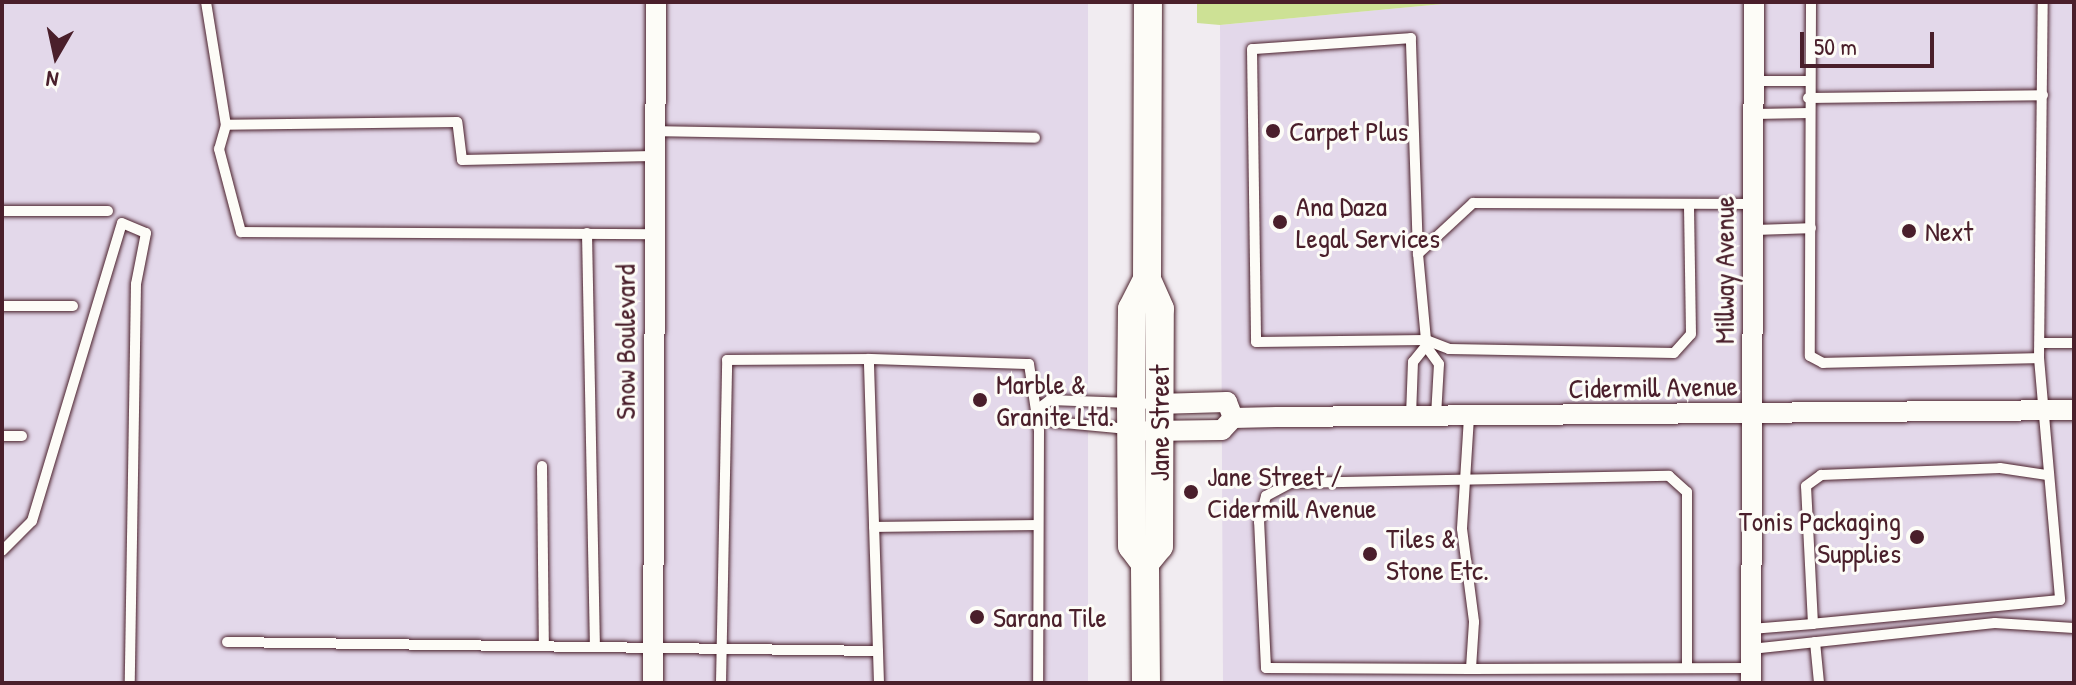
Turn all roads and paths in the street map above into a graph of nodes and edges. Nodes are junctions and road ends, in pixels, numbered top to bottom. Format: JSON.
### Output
{"nodes":[{"id":1,"x":206,"y":2,"type":"edge"},
{"id":2,"x":656,"y":2,"type":"edge"},
{"id":3,"x":1148,"y":2,"type":"edge"},
{"id":4,"x":1754,"y":2,"type":"edge"},
{"id":5,"x":1811,"y":2,"type":"edge"},
{"id":6,"x":2043,"y":2,"type":"edge"},
{"id":7,"x":1754,"y":81,"type":"junction"},
{"id":8,"x":1808,"y":81,"type":"junction"},
{"id":9,"x":2043,"y":95,"type":"junction"},
{"id":10,"x":1808,"y":98,"type":"junction"},
{"id":11,"x":1810,"y":113,"type":"junction"},
{"id":12,"x":1754,"y":114,"type":"junction"},
{"id":13,"x":226,"y":125,"type":"junction"},
{"id":14,"x":653,"y":131,"type":"junction"},
{"id":15,"x":1035,"y":138,"type":"dead end"},
{"id":16,"x":653,"y":156,"type":"junction"},
{"id":17,"x":1689,"y":204,"type":"junction"},
{"id":18,"x":1752,"y":204,"type":"junction"},
{"id":19,"x":2,"y":211,"type":"edge"},
{"id":20,"x":108,"y":211,"type":"dead end"},
{"id":21,"x":1811,"y":228,"type":"junction"},
{"id":22,"x":1752,"y":230,"type":"junction"},
{"id":23,"x":587,"y":233,"type":"junction"},
{"id":24,"x":653,"y":234,"type":"junction"},
{"id":25,"x":1418,"y":254,"type":"junction"},
{"id":26,"x":2,"y":306,"type":"edge"},
{"id":27,"x":73,"y":306,"type":"dead end"},
{"id":28,"x":1426,"y":343,"type":"junction"},
{"id":29,"x":2040,"y":343,"type":"junction"},
{"id":30,"x":2074,"y":343,"type":"edge"},
{"id":31,"x":2039,"y":358,"type":"junction"},
{"id":32,"x":869,"y":359,"type":"junction"},
{"id":33,"x":1038,"y":409,"type":"junction"},
{"id":34,"x":2041,"y":409,"type":"junction"},
{"id":35,"x":2074,"y":410,"type":"edge"},
{"id":36,"x":1750,"y":413,"type":"junction"},
{"id":37,"x":1411,"y":416,"type":"junction"},
{"id":38,"x":1436,"y":416,"type":"junction"},
{"id":39,"x":1144,"y":417,"type":"junction"},
{"id":40,"x":1469,"y":417,"type":"junction"},
{"id":41,"x":2,"y":436,"type":"edge"},
{"id":42,"x":22,"y":436,"type":"dead end"},
{"id":43,"x":542,"y":466,"type":"dead end"},
{"id":44,"x":2047,"y":475,"type":"junction"},
{"id":45,"x":1465,"y":477,"type":"junction"},
{"id":46,"x":1034,"y":525,"type":"junction"},
{"id":47,"x":874,"y":527,"type":"junction"},
{"id":48,"x":2,"y":551,"type":"edge"},
{"id":49,"x":1813,"y":624,"type":"junction"},
{"id":50,"x":2074,"y":628,"type":"edge"},
{"id":51,"x":227,"y":642,"type":"dead end"},
{"id":52,"x":1815,"y":642,"type":"junction"},
{"id":53,"x":544,"y":645,"type":"junction"},
{"id":54,"x":595,"y":646,"type":"junction"},
{"id":55,"x":653,"y":646,"type":"junction"},
{"id":56,"x":723,"y":651,"type":"junction"},
{"id":57,"x":878,"y":651,"type":"junction"},
{"id":58,"x":1751,"y":657,"type":"edge"},
{"id":59,"x":1687,"y":668,"type":"junction"},
{"id":60,"x":1471,"y":669,"type":"junction"},
{"id":61,"x":130,"y":683,"type":"edge"},
{"id":62,"x":653,"y":683,"type":"edge"},
{"id":63,"x":721,"y":683,"type":"edge"},
{"id":64,"x":879,"y":683,"type":"edge"},
{"id":65,"x":1038,"y":683,"type":"edge"},
{"id":66,"x":1146,"y":683,"type":"edge"},
{"id":67,"x":1819,"y":683,"type":"edge"}],
"edges":[{"from":1,"to":13,"type":"lane"},
{"from":2,"to":14,"type":"street","name":"Snow Boulevard"},
{"from":3,"to":39,"type":"main road","name":"Jane Street"},
{"from":4,"to":7,"type":"street","name":"Millway Avenue"},
{"from":5,"to":8,"type":"lane"},
{"from":6,"to":9,"type":"lane"},
{"from":7,"to":8,"type":"lane"},
{"from":7,"to":12,"type":"street","name":"Millway Avenue"},
{"from":8,"to":10,"type":"lane"},
{"from":9,"to":10,"type":"lane"},
{"from":9,"to":29,"type":"lane"},
{"from":10,"to":11,"type":"lane"},
{"from":11,"to":12,"type":"lane"},
{"from":11,"to":21,"type":"lane"},
{"from":12,"to":18,"type":"street","name":"Millway Avenue"},
{"from":13,"to":16,"type":"lane"},
{"from":13,"to":23,"type":"lane"},
{"from":14,"to":15,"type":"lane"},
{"from":14,"to":16,"type":"street","name":"Snow Boulevard"},
{"from":16,"to":24,"type":"street","name":"Snow Boulevard"},
{"from":17,"to":18,"type":"lane"},
{"from":17,"to":25,"type":"lane"},
{"from":17,"to":28,"type":"lane"},
{"from":18,"to":22,"type":"street","name":"Millway Avenue"},
{"from":19,"to":20,"type":"lane"},
{"from":21,"to":22,"type":"lane"},
{"from":21,"to":31,"type":"lane"},
{"from":22,"to":36,"type":"street","name":"Millway Avenue"},
{"from":23,"to":24,"type":"lane"},
{"from":23,"to":54,"type":"lane"},
{"from":24,"to":55,"type":"street","name":"Snow Boulevard"},
{"from":25,"to":28,"type":"lane"},
{"from":25,"to":28,"type":"lane"},
{"from":26,"to":27,"type":"lane"},
{"from":28,"to":37,"type":"lane"},
{"from":28,"to":38,"type":"lane"},
{"from":29,"to":30,"type":"lane"},
{"from":29,"to":31,"type":"lane"},
{"from":31,"to":34,"type":"lane"},
{"from":32,"to":33,"type":"lane"},
{"from":32,"to":47,"type":"lane"},
{"from":32,"to":56,"type":"lane"},
{"from":33,"to":39,"type":"lane"},
{"from":33,"to":39,"type":"lane"},
{"from":33,"to":46,"type":"lane"},
{"from":34,"to":35,"type":"street","name":"Cidermill Avenue"},
{"from":34,"to":36,"type":"street","name":"Cidermill Avenue"},
{"from":34,"to":44,"type":"lane"},
{"from":36,"to":40,"type":"street","name":"Cidermill Avenue"},
{"from":36,"to":58,"type":"street","name":"Millway Avenue"},
{"from":37,"to":38,"type":"street","name":"Cidermill Avenue"},
{"from":37,"to":39,"type":"street","name":"Cidermill Avenue"},
{"from":38,"to":40,"type":"street","name":"Cidermill Avenue"},
{"from":39,"to":66,"type":"main road","name":"Jane Street"},
{"from":40,"to":45,"type":"lane"},
{"from":41,"to":42,"type":"lane"},
{"from":43,"to":53,"type":"lane"},
{"from":44,"to":49,"type":"lane"},
{"from":44,"to":49,"type":"lane"},
{"from":45,"to":59,"type":"lane"},
{"from":45,"to":60,"type":"lane"},
{"from":45,"to":60,"type":"lane"},
{"from":46,"to":47,"type":"lane"},
{"from":46,"to":65,"type":"lane"},
{"from":47,"to":57,"type":"lane"},
{"from":48,"to":61,"type":"lane"},
{"from":49,"to":58,"type":"lane"},
{"from":50,"to":52,"type":"lane"},
{"from":51,"to":53,"type":"lane"},
{"from":52,"to":58,"type":"lane"},
{"from":52,"to":67,"type":"lane"},
{"from":53,"to":54,"type":"lane"},
{"from":54,"to":55,"type":"lane"},
{"from":55,"to":56,"type":"lane"},
{"from":55,"to":62,"type":"street","name":"Snow Boulevard"},
{"from":56,"to":57,"type":"lane"},
{"from":56,"to":63,"type":"lane"},
{"from":57,"to":64,"type":"lane"},
{"from":58,"to":59,"type":"lane"},
{"from":59,"to":60,"type":"lane"}]}
